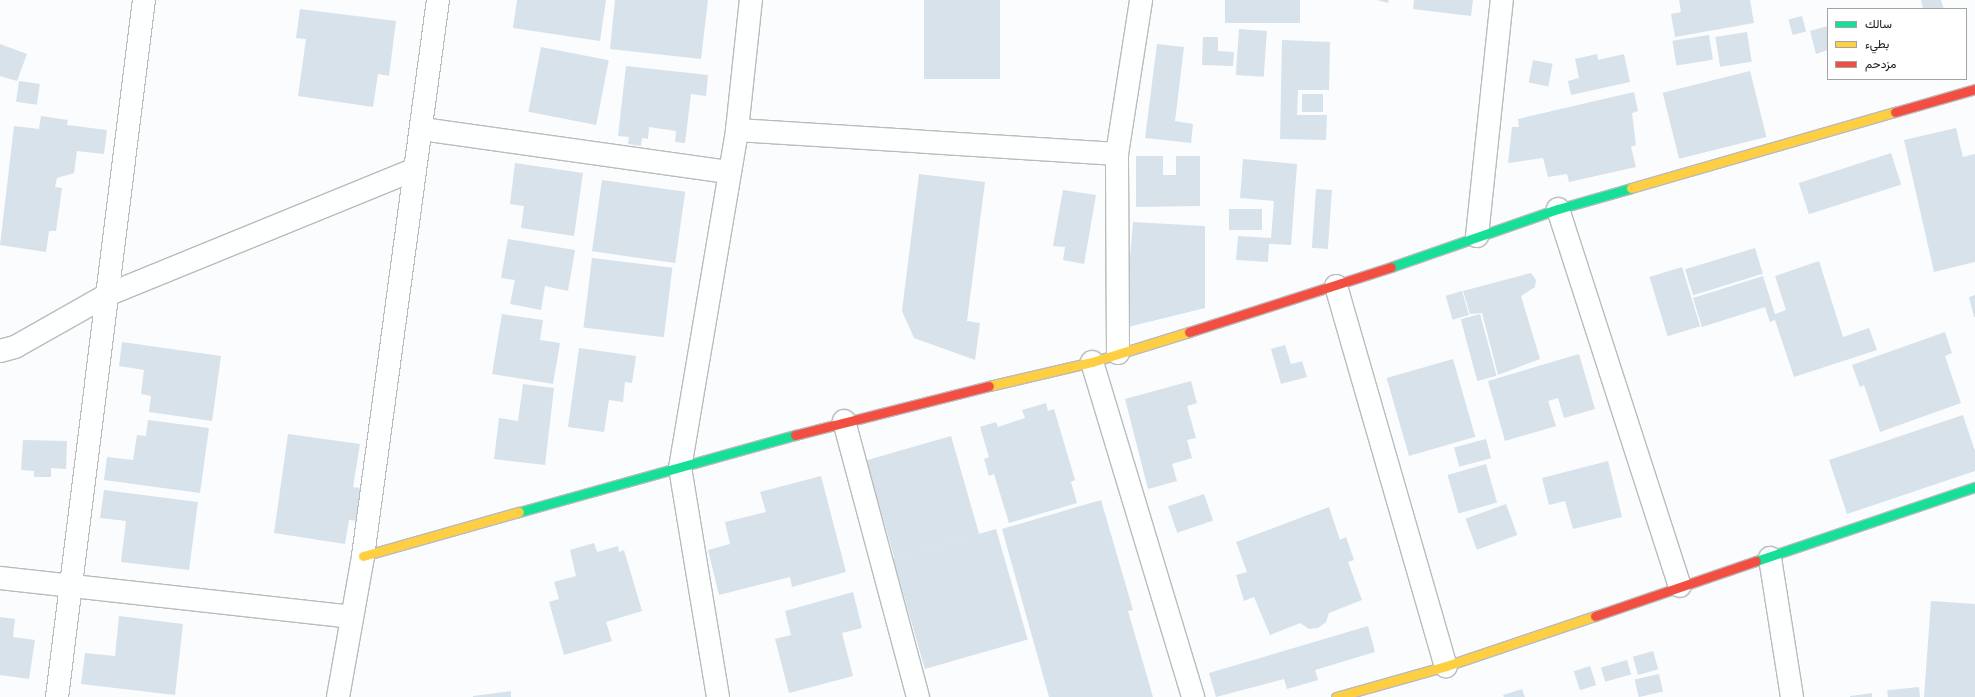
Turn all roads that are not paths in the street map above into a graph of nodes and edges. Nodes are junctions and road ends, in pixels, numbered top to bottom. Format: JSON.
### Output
{"nodes":[{"id":1,"x":144,"y":0,"type":"edge"},
{"id":2,"x":438,"y":0,"type":"edge"},
{"id":3,"x":751,"y":0,"type":"edge"},
{"id":4,"x":1141,"y":0,"type":"edge"},
{"id":5,"x":1504,"y":1,"type":"edge"},
{"id":6,"x":1975,"y":89,"type":"edge"},
{"id":7,"x":422,"y":129,"type":"junction"},
{"id":8,"x":737,"y":130,"type":"junction"},
{"id":9,"x":1118,"y":154,"type":"junction"},
{"id":10,"x":413,"y":170,"type":"junction"},
{"id":11,"x":728,"y":172,"type":"junction"},
{"id":12,"x":1558,"y":210,"type":"junction"},
{"id":13,"x":1477,"y":236,"type":"junction"},
{"id":14,"x":1336,"y":286,"type":"junction"},
{"id":15,"x":107,"y":295,"type":"junction"},
{"id":16,"x":0,"y":351,"type":"edge"},
{"id":17,"x":1118,"y":354,"type":"junction"},
{"id":18,"x":1092,"y":362,"type":"junction"},
{"id":19,"x":844,"y":421,"type":"junction"},
{"id":20,"x":680,"y":468,"type":"junction"},
{"id":21,"x":1975,"y":487,"type":"edge"},
{"id":22,"x":363,"y":556,"type":"junction"},
{"id":23,"x":1770,"y":558,"type":"junction"},
{"id":24,"x":0,"y":578,"type":"edge"},
{"id":25,"x":71,"y":586,"type":"junction"},
{"id":26,"x":1680,"y":586,"type":"junction"},
{"id":27,"x":351,"y":617,"type":"junction"},
{"id":28,"x":1446,"y":666,"type":"junction"},
{"id":29,"x":57,"y":697,"type":"edge"},
{"id":30,"x":338,"y":697,"type":"edge"},
{"id":31,"x":718,"y":697,"type":"edge"},
{"id":32,"x":918,"y":697,"type":"edge"},
{"id":33,"x":1193,"y":697,"type":"edge"},
{"id":34,"x":1336,"y":697,"type":"edge"},
{"id":35,"x":1792,"y":697,"type":"edge"}],
"edges":[{"from":1,"to":15,"type":"street"},
{"from":2,"to":7,"type":"street"},
{"from":3,"to":8,"type":"street"},
{"from":4,"to":9,"type":"street"},
{"from":5,"to":13,"type":"street"},
{"from":6,"to":12,"type":"street"},
{"from":7,"to":10,"type":"street"},
{"from":7,"to":11,"type":"street"},
{"from":8,"to":9,"type":"street"},
{"from":8,"to":11,"type":"street"},
{"from":9,"to":17,"type":"street"},
{"from":10,"to":15,"type":"street"},
{"from":10,"to":22,"type":"street"},
{"from":11,"to":20,"type":"street"},
{"from":12,"to":13,"type":"street"},
{"from":12,"to":26,"type":"street"},
{"from":13,"to":14,"type":"street"},
{"from":14,"to":17,"type":"street"},
{"from":14,"to":28,"type":"street"},
{"from":15,"to":16,"type":"street"},
{"from":15,"to":25,"type":"street"},
{"from":17,"to":18,"type":"street"},
{"from":18,"to":19,"type":"street"},
{"from":18,"to":33,"type":"street"},
{"from":19,"to":20,"type":"street"},
{"from":19,"to":32,"type":"street"},
{"from":20,"to":22,"type":"street"},
{"from":20,"to":31,"type":"street"},
{"from":21,"to":23,"type":"street"},
{"from":22,"to":27,"type":"street"},
{"from":23,"to":26,"type":"street"},
{"from":23,"to":35,"type":"street"},
{"from":24,"to":25,"type":"street"},
{"from":25,"to":27,"type":"street"},
{"from":25,"to":29,"type":"street"},
{"from":26,"to":28,"type":"street"},
{"from":27,"to":30,"type":"street"},
{"from":28,"to":34,"type":"street"}]}
